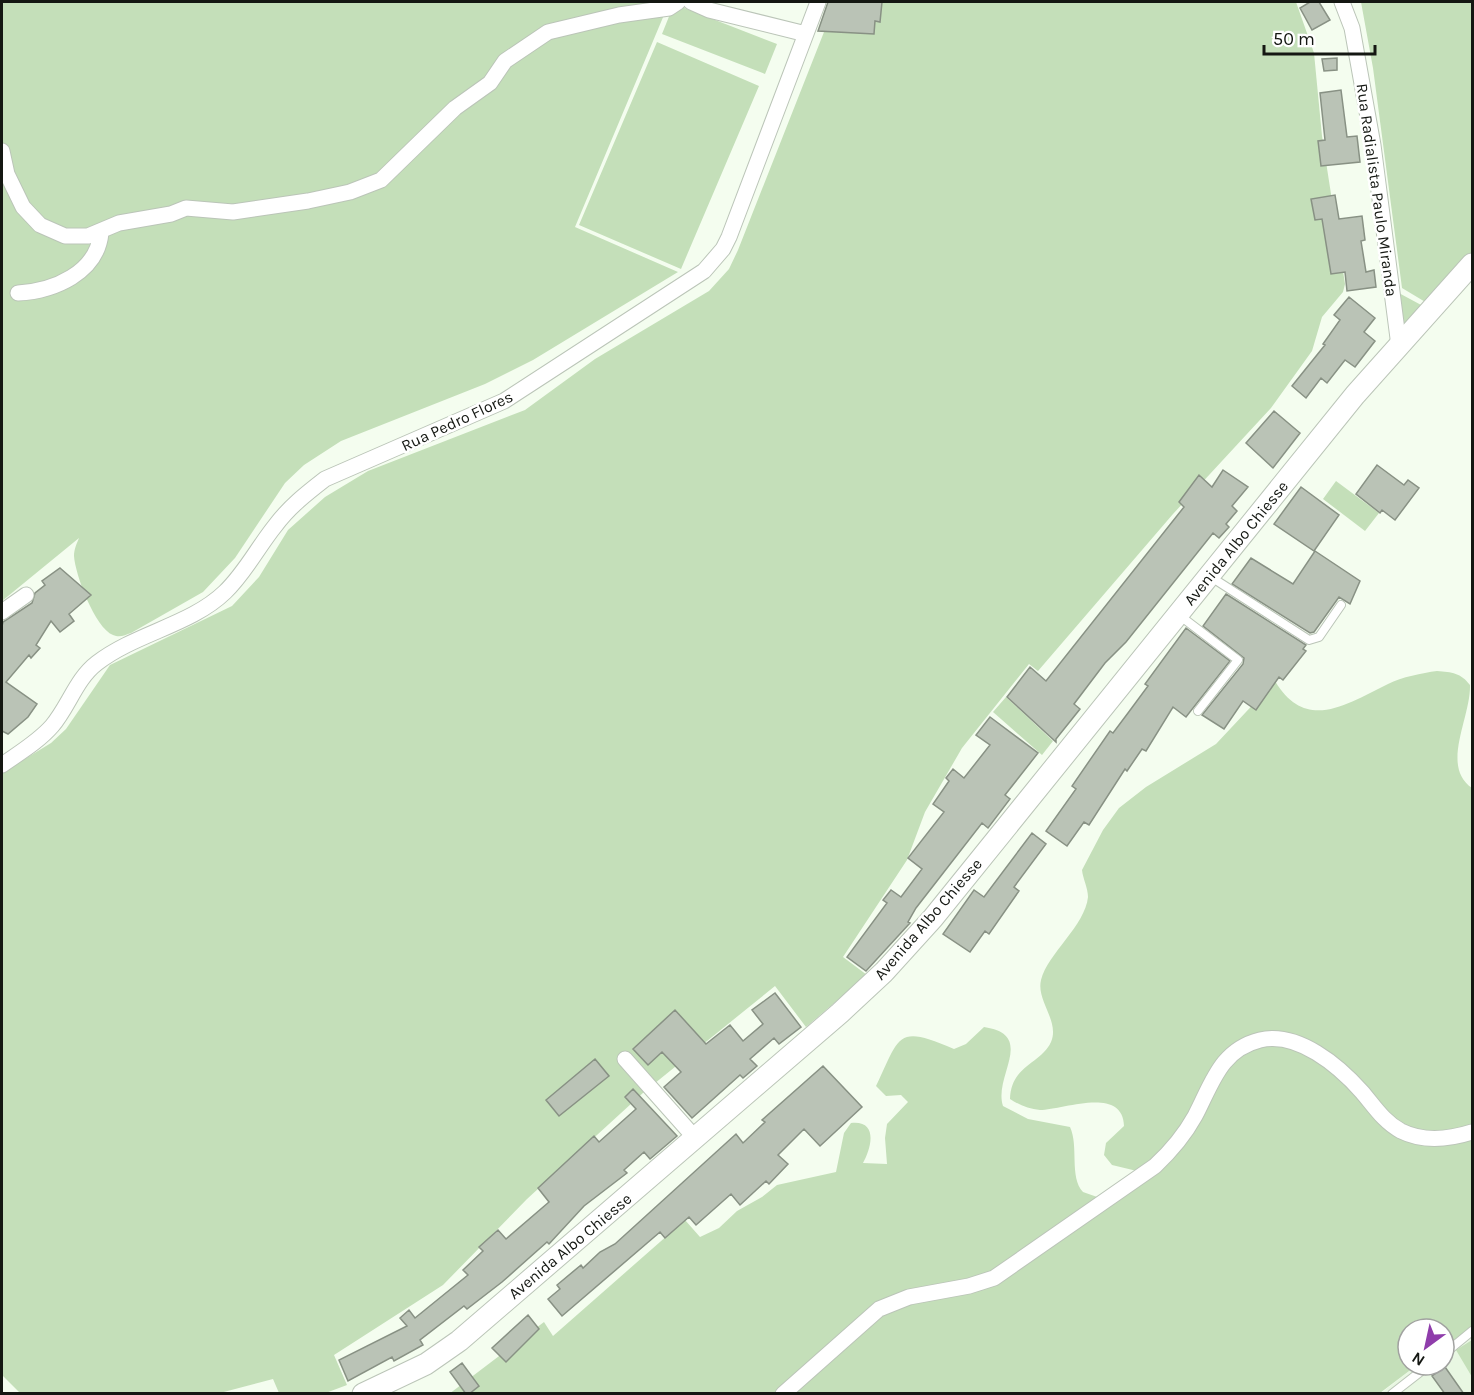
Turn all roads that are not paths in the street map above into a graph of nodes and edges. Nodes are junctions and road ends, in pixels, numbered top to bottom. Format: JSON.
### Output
{"nodes":[{"id":1,"x":678,"y":2,"type":"edge"},
{"id":2,"x":691,"y":2,"type":"edge"},
{"id":3,"x":818,"y":2,"type":"edge"},
{"id":4,"x":1342,"y":2,"type":"edge"},
{"id":5,"x":806,"y":34,"type":"junction"},
{"id":6,"x":2,"y":151,"type":"edge"},
{"id":7,"x":101,"y":232,"type":"junction"},
{"id":8,"x":1473,"y":264,"type":"edge"},
{"id":9,"x":18,"y":293,"type":"dead end"},
{"id":10,"x":1399,"y":346,"type":"junction"},
{"id":11,"x":1210,"y":576,"type":"junction"},
{"id":12,"x":27,"y":595,"type":"dead end"},
{"id":13,"x":1341,"y":605,"type":"dead end"},
{"id":14,"x":2,"y":612,"type":"edge"},
{"id":15,"x":1178,"y":614,"type":"junction"},
{"id":16,"x":1198,"y":711,"type":"dead end"},
{"id":17,"x":2,"y":765,"type":"edge"},
{"id":18,"x":625,"y":1059,"type":"dead end"},
{"id":19,"x":1473,"y":1132,"type":"edge"},
{"id":20,"x":696,"y":1139,"type":"junction"},
{"id":21,"x":1473,"y":1332,"type":"edge"},
{"id":22,"x":1456,"y":1344,"type":"edge"},
{"id":23,"x":1414,"y":1377,"type":"edge"},
{"id":24,"x":363,"y":1394,"type":"edge"},
{"id":25,"x":783,"y":1394,"type":"edge"},
{"id":26,"x":1392,"y":1394,"type":"edge"}],
"edges":[{"from":1,"to":7,"type":"street"},
{"from":2,"to":5,"type":"street"},
{"from":3,"to":5,"type":"street","name":"Rua Pedro Flores"},
{"from":4,"to":10,"type":"street","name":"Rua Radialista Paulo Miranda"},
{"from":5,"to":17,"type":"street","name":"Rua Pedro Flores"},
{"from":6,"to":7,"type":"street"},
{"from":7,"to":9,"type":"street"},
{"from":8,"to":10,"type":"street","name":"Avenida Albo Chiesse"},
{"from":10,"to":11,"type":"street","name":"Avenida Albo Chiesse"},
{"from":11,"to":13,"type":"lane"},
{"from":11,"to":15,"type":"street","name":"Avenida Albo Chiesse"},
{"from":12,"to":14,"type":"street"},
{"from":15,"to":16,"type":"lane"},
{"from":15,"to":20,"type":"street","name":"Avenida Albo Chiesse"},
{"from":18,"to":20,"type":"street"},
{"from":19,"to":25,"type":"street"},
{"from":20,"to":24,"type":"street","name":"Avenida Albo Chiesse"},
{"from":21,"to":22,"type":"lane"},
{"from":23,"to":26,"type":"lane"}]}
